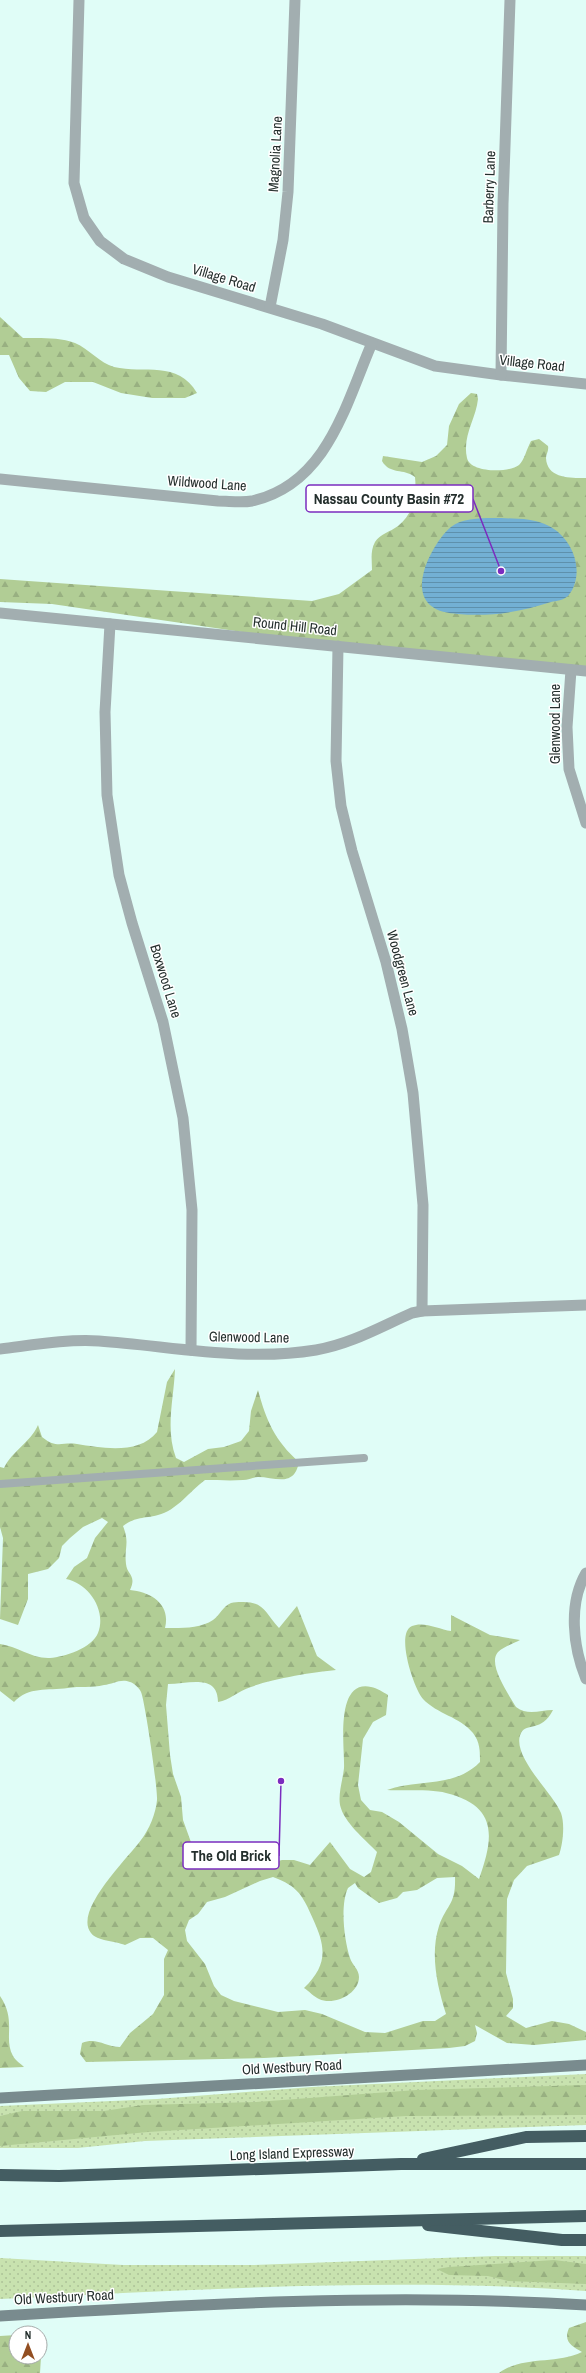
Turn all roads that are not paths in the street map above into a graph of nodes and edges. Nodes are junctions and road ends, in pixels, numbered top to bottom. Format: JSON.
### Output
{"nodes":[{"id":1,"x":79,"y":0,"type":"edge"},
{"id":2,"x":295,"y":0,"type":"edge"},
{"id":3,"x":510,"y":0,"type":"edge"},
{"id":4,"x":270,"y":307,"type":"junction"},
{"id":5,"x":372,"y":343,"type":"junction"},
{"id":6,"x":501,"y":375,"type":"junction"},
{"id":7,"x":586,"y":384,"type":"edge"},
{"id":8,"x":0,"y":479,"type":"edge"},
{"id":9,"x":0,"y":613,"type":"edge"},
{"id":10,"x":110,"y":624,"type":"junction"},
{"id":11,"x":338,"y":646,"type":"junction"},
{"id":12,"x":571,"y":670,"type":"junction"},
{"id":13,"x":586,"y":671,"type":"edge"},
{"id":14,"x":586,"y":823,"type":"edge"},
{"id":15,"x":586,"y":1305,"type":"edge"},
{"id":16,"x":422,"y":1312,"type":"junction"},
{"id":17,"x":0,"y":1349,"type":"edge"},
{"id":18,"x":191,"y":1350,"type":"junction"},
{"id":19,"x":364,"y":1458,"type":"dead end"},
{"id":20,"x":0,"y":1484,"type":"edge"},
{"id":21,"x":586,"y":1573,"type":"edge"},
{"id":22,"x":586,"y":1679,"type":"edge"},
{"id":23,"x":586,"y":2065,"type":"edge"},
{"id":24,"x":0,"y":2098,"type":"edge"},
{"id":25,"x":586,"y":2136,"type":"edge"},
{"id":26,"x":401,"y":2164,"type":"junction"},
{"id":27,"x":586,"y":2164,"type":"edge"},
{"id":28,"x":0,"y":2175,"type":"edge"},
{"id":29,"x":586,"y":2216,"type":"edge"},
{"id":30,"x":383,"y":2220,"type":"junction"},
{"id":31,"x":4,"y":2231,"type":"edge"},
{"id":32,"x":586,"y":2240,"type":"edge"},
{"id":33,"x":586,"y":2305,"type":"edge"},
{"id":34,"x":0,"y":2316,"type":"edge"}],
"edges":[{"from":1,"to":4,"type":"street","name":"Village Road"},
{"from":2,"to":4,"type":"street","name":"Magnolia Lane"},
{"from":3,"to":6,"type":"street","name":"Barberry Lane"},
{"from":4,"to":5,"type":"street","name":"Village Road"},
{"from":5,"to":6,"type":"street","name":"Village Road"},
{"from":5,"to":8,"type":"street","name":"Wildwood Lane"},
{"from":6,"to":7,"type":"street","name":"Village Road"},
{"from":9,"to":10,"type":"street","name":"Round Hill Road"},
{"from":10,"to":11,"type":"street","name":"Round Hill Road"},
{"from":10,"to":18,"type":"street","name":"Boxwood Lane"},
{"from":11,"to":12,"type":"street","name":"Round Hill Road"},
{"from":11,"to":16,"type":"street","name":"Woodgreen Lane"},
{"from":12,"to":13,"type":"street","name":"Round Hill Road"},
{"from":12,"to":14,"type":"street","name":"Glenwood Lane"},
{"from":15,"to":16,"type":"street","name":"Glenwood Lane"},
{"from":16,"to":18,"type":"street","name":"Glenwood Lane"},
{"from":17,"to":18,"type":"street","name":"Glenwood Lane"},
{"from":19,"to":20,"type":"lane"},
{"from":21,"to":22,"type":"street"},
{"from":23,"to":24,"type":"main road","name":"Old Westbury Road"},
{"from":25,"to":26,"type":"highway"},
{"from":26,"to":27,"type":"highway","name":"Long Island Expressway"},
{"from":26,"to":28,"type":"highway","name":"Long Island Expressway"},
{"from":29,"to":30,"type":"highway"},
{"from":30,"to":31,"type":"highway"},
{"from":30,"to":32,"type":"highway"},
{"from":33,"to":34,"type":"main road","name":"Old Westbury Road"}]}
